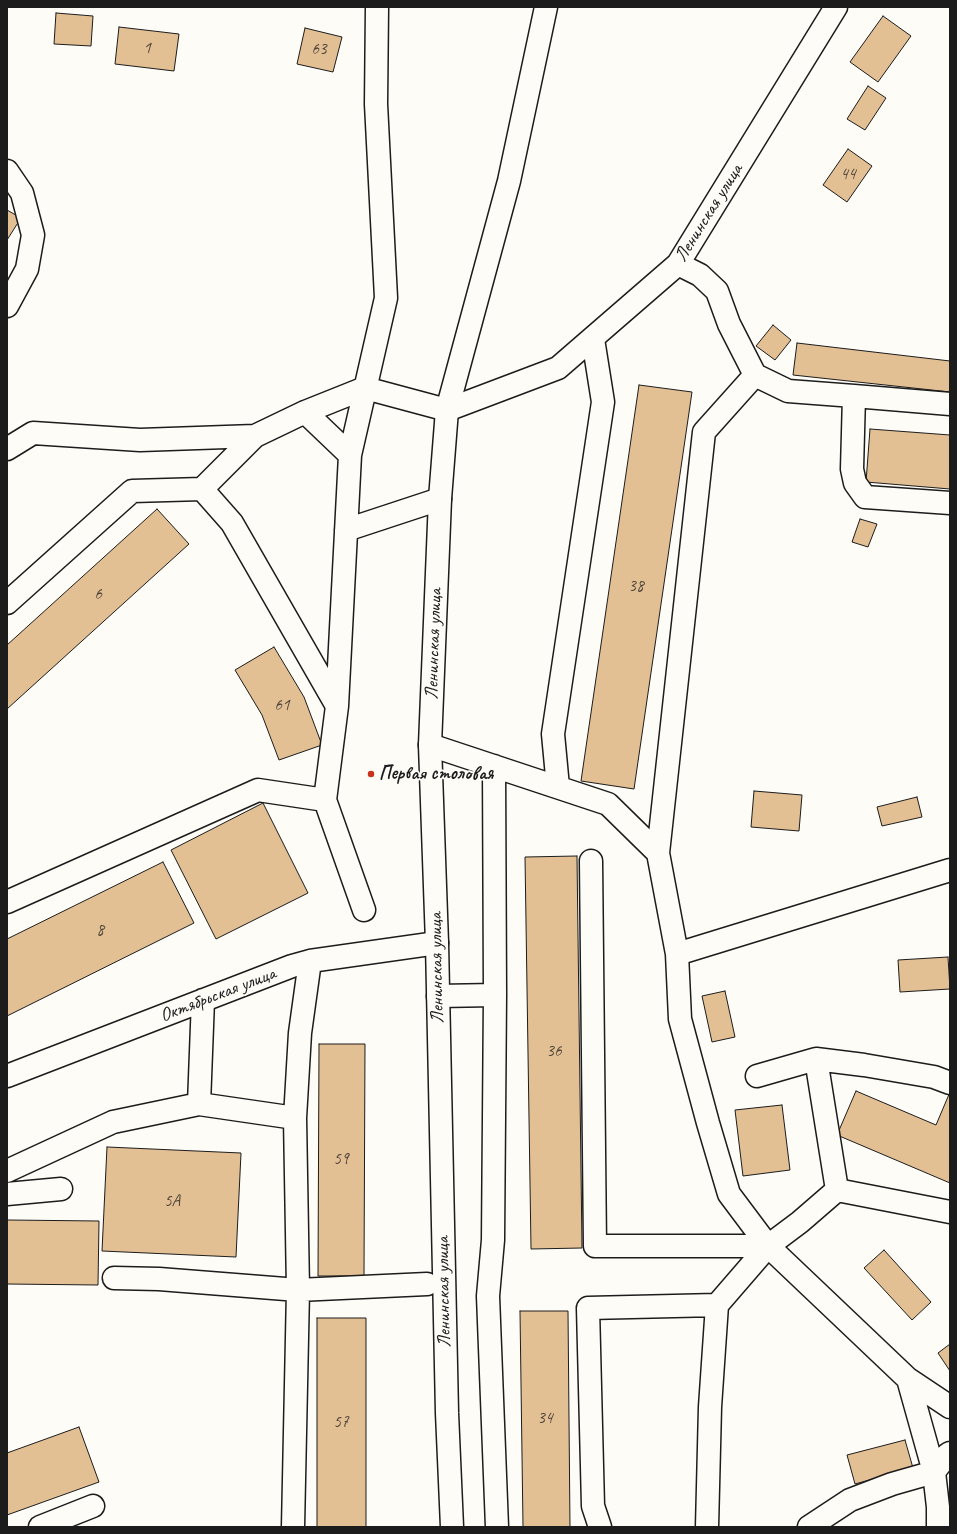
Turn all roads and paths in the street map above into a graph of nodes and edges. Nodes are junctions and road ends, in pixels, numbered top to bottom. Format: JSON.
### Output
{"nodes":[{"id":1,"x":377,"y":7,"type":"edge"},
{"id":2,"x":546,"y":7,"type":"edge"},
{"id":3,"x":836,"y":7,"type":"edge"},
{"id":4,"x":7,"y":171,"type":"edge"},
{"id":5,"x":678,"y":264,"type":"junction"},
{"id":6,"x":7,"y":306,"type":"edge"},
{"id":7,"x":593,"y":339,"type":"junction"},
{"id":8,"x":755,"y":375,"type":"junction"},
{"id":9,"x":365,"y":388,"type":"junction"},
{"id":10,"x":854,"y":396,"type":"junction"},
{"id":11,"x":950,"y":404,"type":"edge"},
{"id":12,"x":446,"y":410,"type":"junction"},
{"id":13,"x":305,"y":412,"type":"junction"},
{"id":14,"x":255,"y":436,"type":"junction"},
{"id":15,"x":7,"y":449,"type":"edge"},
{"id":16,"x":350,"y":455,"type":"junction"},
{"id":17,"x":202,"y":489,"type":"junction"},
{"id":18,"x":440,"y":499,"type":"junction"},
{"id":19,"x":950,"y":503,"type":"edge"},
{"id":20,"x":346,"y":530,"type":"junction"},
{"id":21,"x":7,"y":603,"type":"edge"},
{"id":22,"x":337,"y":706,"type":"junction"},
{"id":23,"x":430,"y":745,"type":"junction"},
{"id":24,"x":494,"y":766,"type":"junction"},
{"id":25,"x":558,"y":787,"type":"junction"},
{"id":26,"x":326,"y":800,"type":"junction"},
{"id":27,"x":658,"y":853,"type":"junction"},
{"id":28,"x":591,"y":861,"type":"dead end"},
{"id":29,"x":950,"y":870,"type":"edge"},
{"id":30,"x":7,"y":902,"type":"edge"},
{"id":31,"x":364,"y":910,"type":"dead end"},
{"id":32,"x":437,"y":943,"type":"junction"},
{"id":33,"x":677,"y":954,"type":"junction"},
{"id":34,"x":310,"y":961,"type":"junction"},
{"id":35,"x":495,"y":995,"type":"junction"},
{"id":36,"x":438,"y":996,"type":"junction"},
{"id":37,"x":203,"y":1000,"type":"junction"},
{"id":38,"x":816,"y":1059,"type":"junction"},
{"id":39,"x":7,"y":1076,"type":"edge"},
{"id":40,"x":757,"y":1076,"type":"dead end"},
{"id":41,"x":950,"y":1083,"type":"edge"},
{"id":42,"x":199,"y":1104,"type":"junction"},
{"id":43,"x":295,"y":1118,"type":"junction"},
{"id":44,"x":7,"y":1172,"type":"edge"},
{"id":45,"x":61,"y":1189,"type":"dead end"},
{"id":46,"x":837,"y":1190,"type":"junction"},
{"id":47,"x":7,"y":1194,"type":"edge"},
{"id":48,"x":950,"y":1212,"type":"edge"},
{"id":49,"x":768,"y":1246,"type":"junction"},
{"id":50,"x":114,"y":1278,"type":"dead end"},
{"id":51,"x":427,"y":1284,"type":"dead end"},
{"id":52,"x":298,"y":1290,"type":"junction"},
{"id":53,"x":718,"y":1305,"type":"junction"},
{"id":54,"x":908,"y":1379,"type":"junction"},
{"id":55,"x":950,"y":1407,"type":"edge"},
{"id":56,"x":950,"y":1453,"type":"edge"},
{"id":57,"x":934,"y":1472,"type":"junction"},
{"id":58,"x":93,"y":1506,"type":"dead end"},
{"id":59,"x":40,"y":1527,"type":"edge"},
{"id":60,"x":293,"y":1527,"type":"edge"},
{"id":61,"x":452,"y":1527,"type":"edge"},
{"id":62,"x":497,"y":1527,"type":"edge"},
{"id":63,"x":600,"y":1527,"type":"edge"},
{"id":64,"x":707,"y":1527,"type":"edge"},
{"id":65,"x":809,"y":1527,"type":"edge"},
{"id":66,"x":938,"y":1527,"type":"edge"}],
"edges":[{"from":1,"to":9,"type":"main road"},
{"from":2,"to":12,"type":"main road","name":"Ленинская улица"},
{"from":3,"to":5,"type":"main road","name":"Ленинская улица"},
{"from":4,"to":6,"type":"main road"},
{"from":5,"to":7,"type":"main road","name":"Ленинская улица"},
{"from":5,"to":8,"type":"main road"},
{"from":7,"to":12,"type":"main road","name":"Ленинская улица"},
{"from":7,"to":25,"type":"main road"},
{"from":8,"to":10,"type":"main road"},
{"from":8,"to":27,"type":"main road"},
{"from":9,"to":12,"type":"main road"},
{"from":9,"to":13,"type":"main road"},
{"from":9,"to":16,"type":"main road"},
{"from":10,"to":11,"type":"main road"},
{"from":10,"to":19,"type":"main road"},
{"from":12,"to":18,"type":"main road","name":"Ленинская улица"},
{"from":13,"to":14,"type":"main road"},
{"from":13,"to":16,"type":"main road"},
{"from":14,"to":15,"type":"main road"},
{"from":14,"to":17,"type":"main road"},
{"from":16,"to":20,"type":"main road"},
{"from":17,"to":21,"type":"main road"},
{"from":17,"to":22,"type":"main road"},
{"from":18,"to":20,"type":"main road"},
{"from":18,"to":23,"type":"main road","name":"Ленинская улица"},
{"from":20,"to":22,"type":"main road"},
{"from":22,"to":26,"type":"main road"},
{"from":23,"to":24,"type":"main road"},
{"from":23,"to":32,"type":"main road","name":"Ленинская улица"},
{"from":24,"to":25,"type":"main road"},
{"from":24,"to":35,"type":"main road"},
{"from":25,"to":27,"type":"main road"},
{"from":26,"to":30,"type":"main road"},
{"from":26,"to":31,"type":"main road"},
{"from":27,"to":33,"type":"main road"},
{"from":28,"to":49,"type":"main road"},
{"from":29,"to":33,"type":"main road"},
{"from":32,"to":34,"type":"main road","name":"Октябрьская улица"},
{"from":32,"to":36,"type":"main road","name":"Ленинская улица"},
{"from":33,"to":49,"type":"main road"},
{"from":34,"to":37,"type":"main road","name":"Октябрьская улица"},
{"from":34,"to":43,"type":"main road"},
{"from":35,"to":36,"type":"main road"},
{"from":35,"to":62,"type":"main road"},
{"from":36,"to":61,"type":"main road","name":"Ленинская улица"},
{"from":37,"to":39,"type":"main road","name":"Октябрьская улица"},
{"from":37,"to":42,"type":"main road"},
{"from":38,"to":40,"type":"main road"},
{"from":38,"to":41,"type":"main road"},
{"from":38,"to":46,"type":"main road"},
{"from":42,"to":43,"type":"main road"},
{"from":42,"to":44,"type":"main road"},
{"from":43,"to":52,"type":"main road"},
{"from":45,"to":47,"type":"main road"},
{"from":46,"to":48,"type":"main road"},
{"from":46,"to":49,"type":"main road"},
{"from":49,"to":53,"type":"main road"},
{"from":49,"to":54,"type":"main road"},
{"from":50,"to":52,"type":"main road"},
{"from":51,"to":52,"type":"main road"},
{"from":52,"to":60,"type":"main road"},
{"from":53,"to":63,"type":"main road"},
{"from":53,"to":64,"type":"main road"},
{"from":54,"to":55,"type":"main road"},
{"from":54,"to":57,"type":"main road"},
{"from":56,"to":57,"type":"main road"},
{"from":57,"to":65,"type":"main road"},
{"from":57,"to":66,"type":"main road"},
{"from":58,"to":59,"type":"main road"}]}
